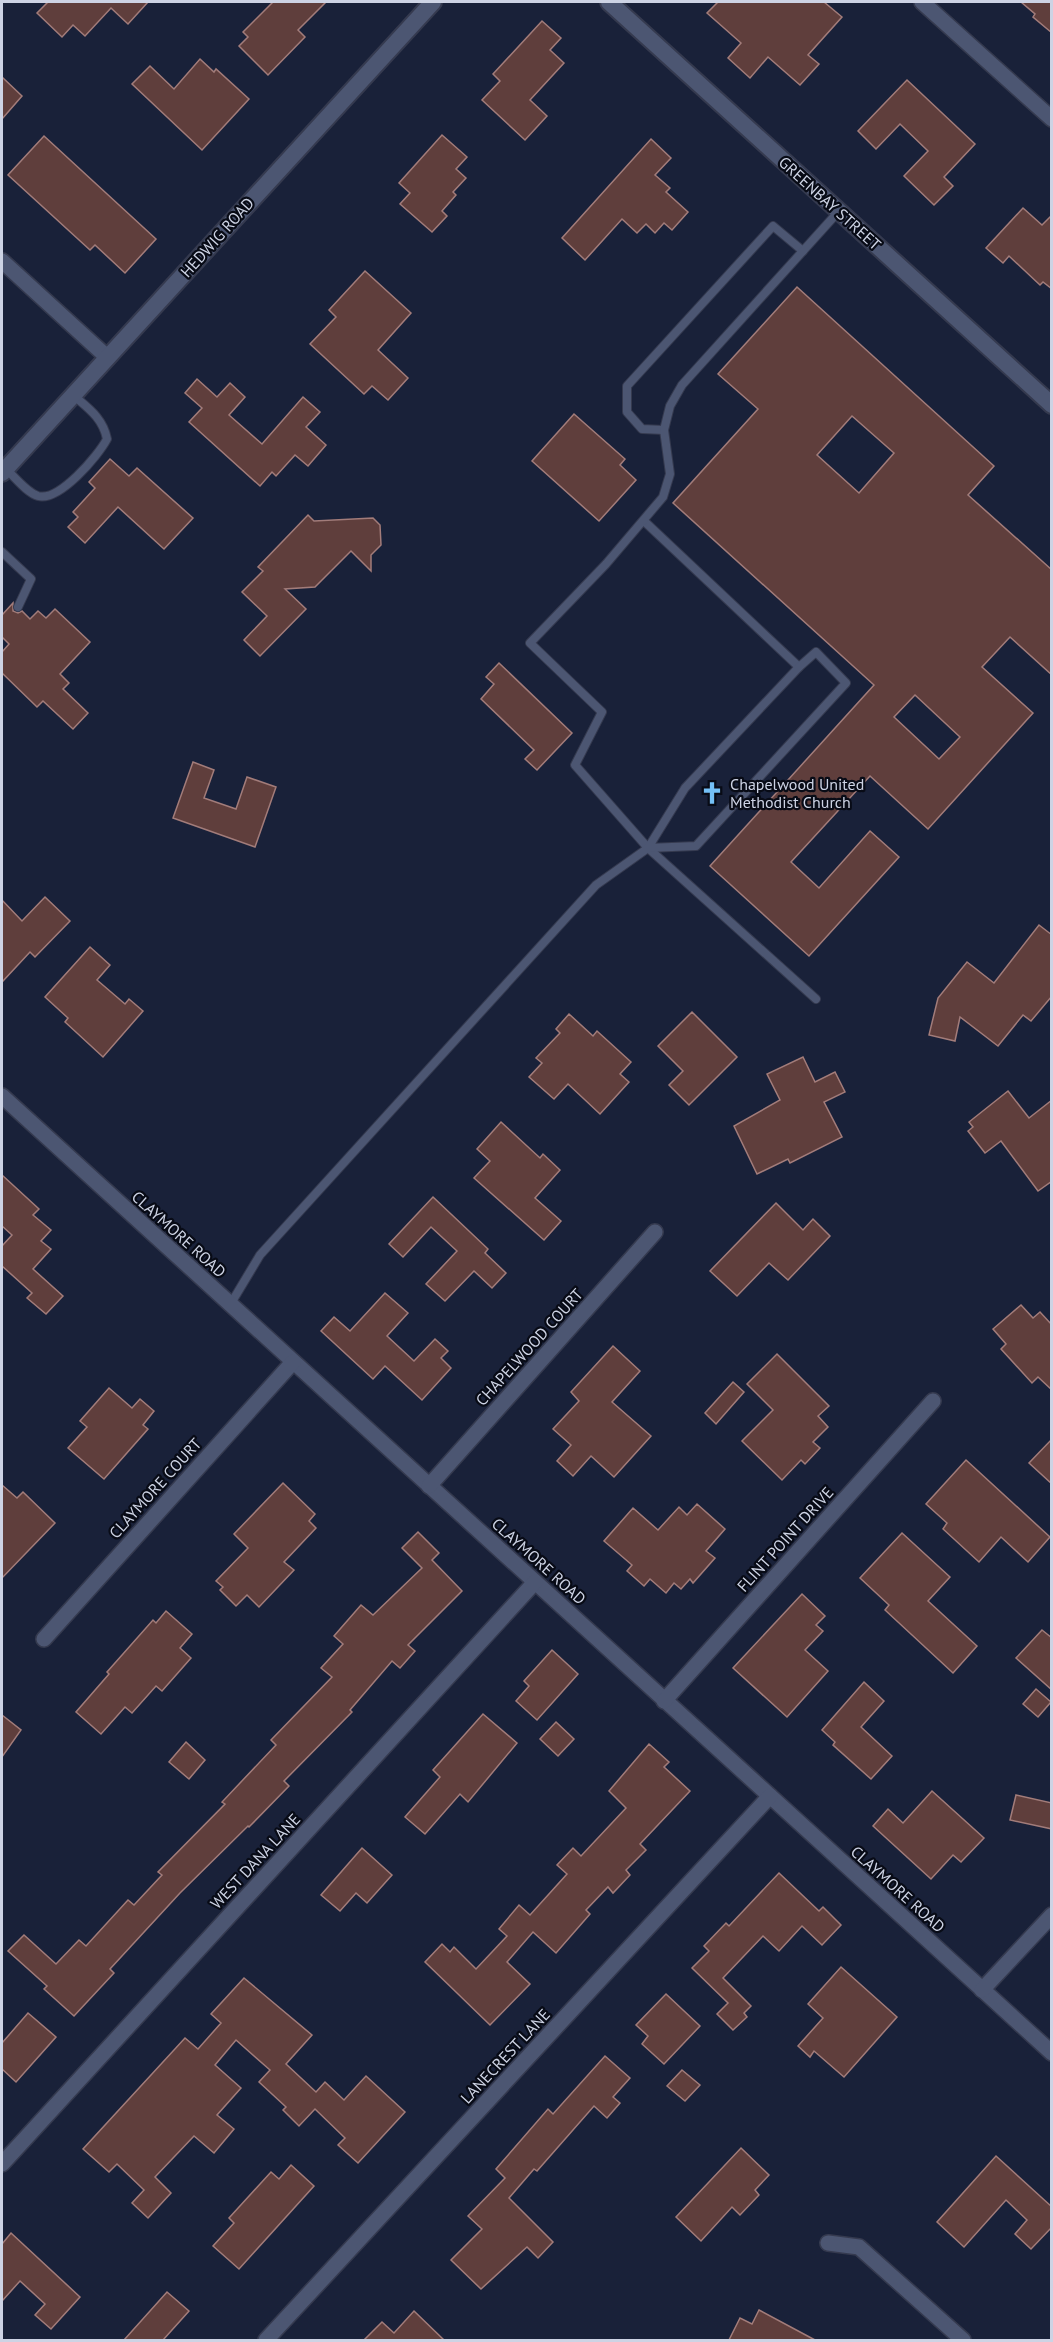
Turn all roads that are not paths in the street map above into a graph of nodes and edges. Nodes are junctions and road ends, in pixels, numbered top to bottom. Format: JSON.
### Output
{"nodes":[{"id":1,"x":433,"y":2,"type":"edge"},
{"id":2,"x":609,"y":2,"type":"edge"},
{"id":3,"x":922,"y":2,"type":"edge"},
{"id":4,"x":1052,"y":119,"type":"edge"},
{"id":5,"x":839,"y":211,"type":"junction"},
{"id":6,"x":803,"y":251,"type":"junction"},
{"id":7,"x":2,"y":261,"type":"edge"},
{"id":8,"x":107,"y":357,"type":"junction"},
{"id":9,"x":73,"y":395,"type":"junction"},
{"id":10,"x":1052,"y":405,"type":"edge"},
{"id":11,"x":664,"y":430,"type":"junction"},
{"id":12,"x":4,"y":471,"type":"edge"},
{"id":13,"x":644,"y":521,"type":"junction"},
{"id":14,"x":2,"y":552,"type":"edge"},
{"id":15,"x":18,"y":607,"type":"dead end"},
{"id":16,"x":799,"y":667,"type":"junction"},
{"id":17,"x":648,"y":848,"type":"junction"},
{"id":18,"x":816,"y":999,"type":"dead end"},
{"id":19,"x":2,"y":1096,"type":"edge"},
{"id":20,"x":655,"y":1232,"type":"dead end"},
{"id":21,"x":230,"y":1305,"type":"junction"},
{"id":22,"x":293,"y":1362,"type":"junction"},
{"id":23,"x":933,"y":1401,"type":"dead end"},
{"id":24,"x":429,"y":1486,"type":"junction"},
{"id":25,"x":535,"y":1582,"type":"junction"},
{"id":26,"x":44,"y":1639,"type":"dead end"},
{"id":27,"x":664,"y":1701,"type":"junction"},
{"id":28,"x":770,"y":1796,"type":"junction"},
{"id":29,"x":1052,"y":1915,"type":"edge"},
{"id":30,"x":982,"y":1990,"type":"junction"},
{"id":31,"x":1052,"y":2053,"type":"edge"},
{"id":32,"x":2,"y":2164,"type":"edge"},
{"id":33,"x":828,"y":2243,"type":"dead end"},
{"id":34,"x":266,"y":2340,"type":"edge"},
{"id":35,"x":963,"y":2340,"type":"edge"}],
"edges":[{"from":1,"to":8,"type":"street","name":"HEDWIG ROAD"},
{"from":2,"to":5,"type":"street","name":"GREENBAY STREET"},
{"from":3,"to":4,"type":"street"},
{"from":5,"to":6,"type":"lane"},
{"from":5,"to":10,"type":"street","name":"GREENBAY STREET"},
{"from":6,"to":11,"type":"lane"},
{"from":6,"to":11,"type":"lane"},
{"from":7,"to":8,"type":"street"},
{"from":8,"to":9,"type":"street","name":"HEDWIG ROAD"},
{"from":9,"to":12,"type":"street","name":"HEDWIG ROAD"},
{"from":9,"to":12,"type":"lane"},
{"from":11,"to":13,"type":"lane"},
{"from":13,"to":16,"type":"lane"},
{"from":13,"to":17,"type":"lane"},
{"from":14,"to":15,"type":"lane"},
{"from":16,"to":17,"type":"lane"},
{"from":16,"to":17,"type":"lane"},
{"from":17,"to":18,"type":"lane"},
{"from":17,"to":21,"type":"lane"},
{"from":19,"to":21,"type":"street","name":"CLAYMORE ROAD"},
{"from":20,"to":24,"type":"street","name":"CHAPELWOOD COURT"},
{"from":21,"to":22,"type":"street","name":"CLAYMORE ROAD"},
{"from":22,"to":24,"type":"street","name":"CLAYMORE ROAD"},
{"from":22,"to":26,"type":"street","name":"CLAYMORE COURT"},
{"from":23,"to":27,"type":"street","name":"FLINT POINT DRIVE"},
{"from":24,"to":25,"type":"street","name":"CLAYMORE ROAD"},
{"from":25,"to":27,"type":"street","name":"CLAYMORE ROAD"},
{"from":25,"to":32,"type":"street","name":"WEST DANA LANE"},
{"from":27,"to":28,"type":"street","name":"CLAYMORE ROAD"},
{"from":28,"to":30,"type":"street","name":"CLAYMORE ROAD"},
{"from":28,"to":34,"type":"street","name":"LANECREST LANE"},
{"from":29,"to":30,"type":"street"},
{"from":30,"to":31,"type":"street","name":"CLAYMORE ROAD"},
{"from":33,"to":35,"type":"street"}]}
